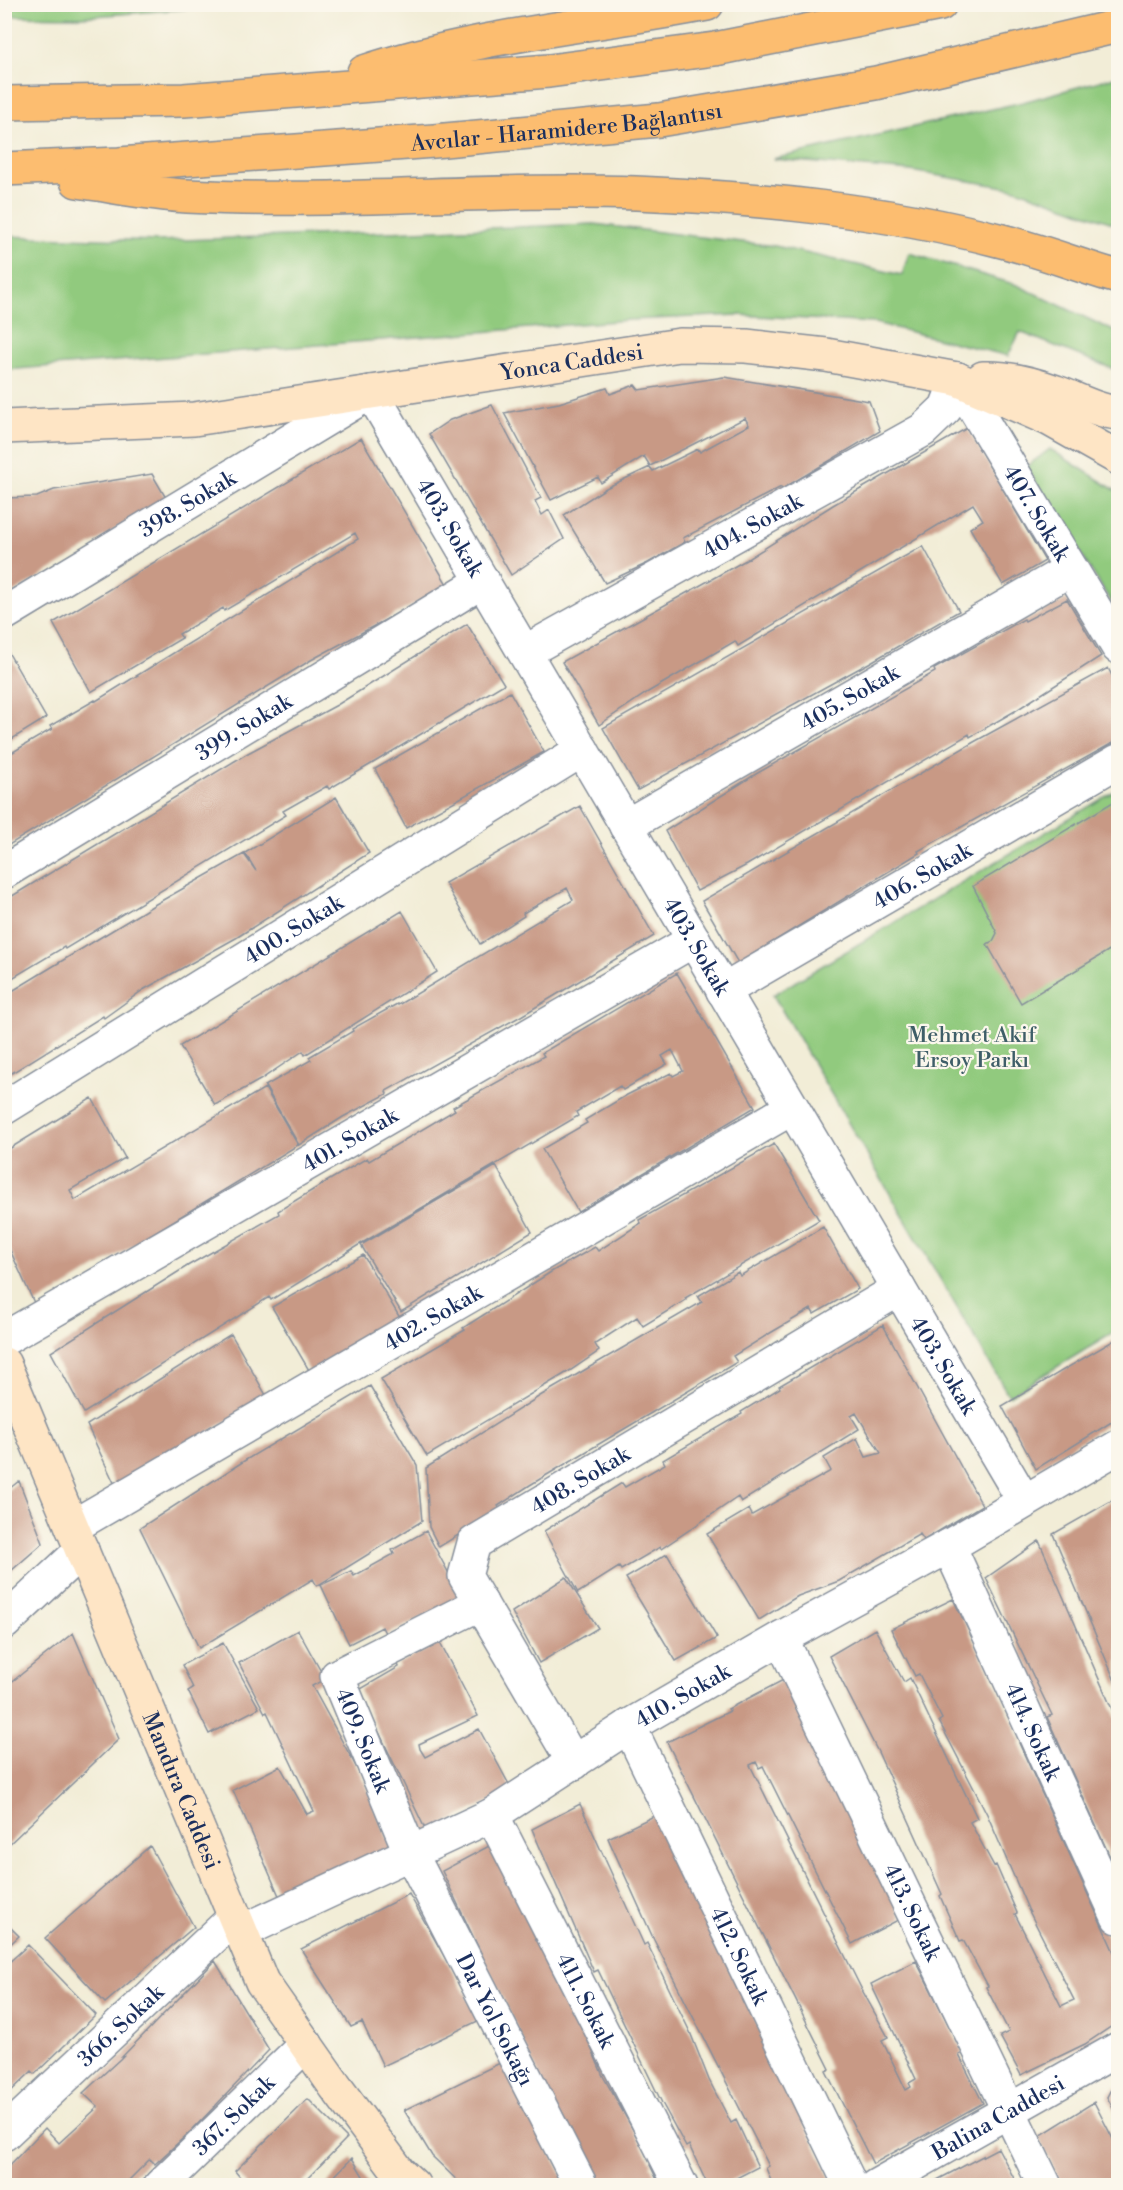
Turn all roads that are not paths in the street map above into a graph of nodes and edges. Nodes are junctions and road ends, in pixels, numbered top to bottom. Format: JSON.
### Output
{"nodes":[{"id":1,"x":707,"y":4,"type":"edge"},
{"id":2,"x":940,"y":4,"type":"edge"},
{"id":3,"x":1119,"y":26,"type":"edge"},
{"id":4,"x":308,"y":91,"type":"junction"},
{"id":5,"x":4,"y":103,"type":"edge"},
{"id":6,"x":9,"y":169,"type":"edge"},
{"id":7,"x":1068,"y":262,"type":"junction"},
{"id":8,"x":1119,"y":277,"type":"edge"},
{"id":9,"x":1119,"y":292,"type":"edge"},
{"id":10,"x":957,"y":379,"type":"junction"},
{"id":11,"x":372,"y":392,"type":"junction"},
{"id":12,"x":1119,"y":413,"type":"edge"},
{"id":13,"x":4,"y":427,"type":"edge"},
{"id":14,"x":1119,"y":458,"type":"edge"},
{"id":15,"x":1071,"y":569,"type":"junction"},
{"id":16,"x":483,"y":581,"type":"junction"},
{"id":17,"x":4,"y":614,"type":"edge"},
{"id":18,"x":1119,"y":647,"type":"edge"},
{"id":19,"x":525,"y":652,"type":"junction"},
{"id":20,"x":582,"y":750,"type":"junction"},
{"id":21,"x":1119,"y":761,"type":"edge"},
{"id":22,"x":626,"y":826,"type":"junction"},
{"id":23,"x":4,"y":872,"type":"edge"},
{"id":24,"x":694,"y":940,"type":"junction"},
{"id":25,"x":723,"y":991,"type":"junction"},
{"id":26,"x":4,"y":1108,"type":"edge"},
{"id":27,"x":792,"y":1108,"type":"junction"},
{"id":28,"x":898,"y":1288,"type":"junction"},
{"id":29,"x":5,"y":1361,"type":"edge"},
{"id":30,"x":1119,"y":1447,"type":"edge"},
{"id":31,"x":1024,"y":1501,"type":"junction"},
{"id":32,"x":77,"y":1539,"type":"junction"},
{"id":33,"x":949,"y":1546,"type":"junction"},
{"id":34,"x":481,"y":1603,"type":"junction"},
{"id":35,"x":4,"y":1623,"type":"edge"},
{"id":36,"x":781,"y":1638,"type":"junction"},
{"id":37,"x":629,"y":1726,"type":"junction"},
{"id":38,"x":574,"y":1763,"type":"junction"},
{"id":39,"x":492,"y":1815,"type":"junction"},
{"id":40,"x":411,"y":1854,"type":"junction"},
{"id":41,"x":1119,"y":1917,"type":"edge"},
{"id":42,"x":238,"y":1925,"type":"junction"},
{"id":43,"x":306,"y":2044,"type":"junction"},
{"id":44,"x":1119,"y":2049,"type":"edge"},
{"id":45,"x":1009,"y":2111,"type":"junction"},
{"id":46,"x":4,"y":2134,"type":"edge"},
{"id":47,"x":160,"y":2186,"type":"edge"},
{"id":48,"x":414,"y":2186,"type":"edge"},
{"id":49,"x":581,"y":2186,"type":"edge"},
{"id":50,"x":681,"y":2186,"type":"edge"},
{"id":51,"x":851,"y":2186,"type":"edge"},
{"id":52,"x":876,"y":2186,"type":"edge"},
{"id":53,"x":1045,"y":2186,"type":"edge"}],
"edges":[{"from":1,"to":4,"type":"highway"},
{"from":2,"to":4,"type":"highway"},
{"from":3,"to":6,"type":"highway","name":"Avcılar - Haramidere Bağlantısı"},
{"from":4,"to":5,"type":"highway"},
{"from":6,"to":7,"type":"highway"},
{"from":7,"to":8,"type":"highway"},
{"from":7,"to":9,"type":"main road"},
{"from":10,"to":11,"type":"main road","name":"Yonca Caddesi"},
{"from":10,"to":12,"type":"main road"},
{"from":10,"to":14,"type":"main road","name":"Yonca Caddesi"},
{"from":10,"to":15,"type":"street","name":"407. Sokak"},
{"from":10,"to":19,"type":"street","name":"404. Sokak"},
{"from":11,"to":13,"type":"main road","name":"Yonca Caddesi"},
{"from":11,"to":16,"type":"street","name":"403. Sokak"},
{"from":11,"to":17,"type":"street","name":"398. Sokak"},
{"from":15,"to":18,"type":"street","name":"407. Sokak"},
{"from":15,"to":22,"type":"street","name":"405. Sokak"},
{"from":16,"to":19,"type":"street","name":"403. Sokak"},
{"from":16,"to":23,"type":"street","name":"399. Sokak"},
{"from":19,"to":20,"type":"street","name":"403. Sokak"},
{"from":20,"to":22,"type":"street","name":"403. Sokak"},
{"from":20,"to":26,"type":"street","name":"400. Sokak"},
{"from":21,"to":25,"type":"street","name":"406. Sokak"},
{"from":22,"to":24,"type":"street","name":"403. Sokak"},
{"from":24,"to":25,"type":"street","name":"403. Sokak"},
{"from":24,"to":29,"type":"street","name":"401. Sokak"},
{"from":25,"to":27,"type":"street","name":"403. Sokak"},
{"from":27,"to":28,"type":"street","name":"403. Sokak"},
{"from":27,"to":32,"type":"street","name":"402. Sokak"},
{"from":28,"to":31,"type":"street","name":"403. Sokak"},
{"from":28,"to":34,"type":"street","name":"408. Sokak"},
{"from":29,"to":32,"type":"main road","name":"Mandıra Caddesi"},
{"from":30,"to":31,"type":"street","name":"410. Sokak"},
{"from":31,"to":33,"type":"street","name":"410. Sokak"},
{"from":32,"to":35,"type":"street","name":"402. Sokak"},
{"from":32,"to":42,"type":"main road","name":"Mandıra Caddesi"},
{"from":33,"to":36,"type":"street","name":"410. Sokak"},
{"from":33,"to":41,"type":"street","name":"414. Sokak"},
{"from":34,"to":38,"type":"street","name":"408. Sokak"},
{"from":34,"to":40,"type":"street","name":"409. Sokak"},
{"from":36,"to":37,"type":"street","name":"410. Sokak"},
{"from":36,"to":45,"type":"street","name":"413. Sokak"},
{"from":37,"to":38,"type":"street","name":"410. Sokak"},
{"from":37,"to":51,"type":"street","name":"412. Sokak"},
{"from":38,"to":39,"type":"street","name":"410. Sokak"},
{"from":39,"to":40,"type":"street","name":"410. Sokak"},
{"from":39,"to":50,"type":"street","name":"411. Sokak"},
{"from":40,"to":42,"type":"street","name":"410. Sokak"},
{"from":40,"to":49,"type":"street","name":"Dar Yol Sokağı"},
{"from":42,"to":43,"type":"main road","name":"Mandıra Caddesi"},
{"from":42,"to":46,"type":"street","name":"366. Sokak"},
{"from":43,"to":47,"type":"street","name":"367. Sokak"},
{"from":43,"to":48,"type":"main road","name":"Mandıra Caddesi"},
{"from":44,"to":45,"type":"street","name":"Balina Caddesi"},
{"from":45,"to":52,"type":"street","name":"Balina Caddesi"},
{"from":45,"to":53,"type":"street","name":"413. Sokak"}]}
